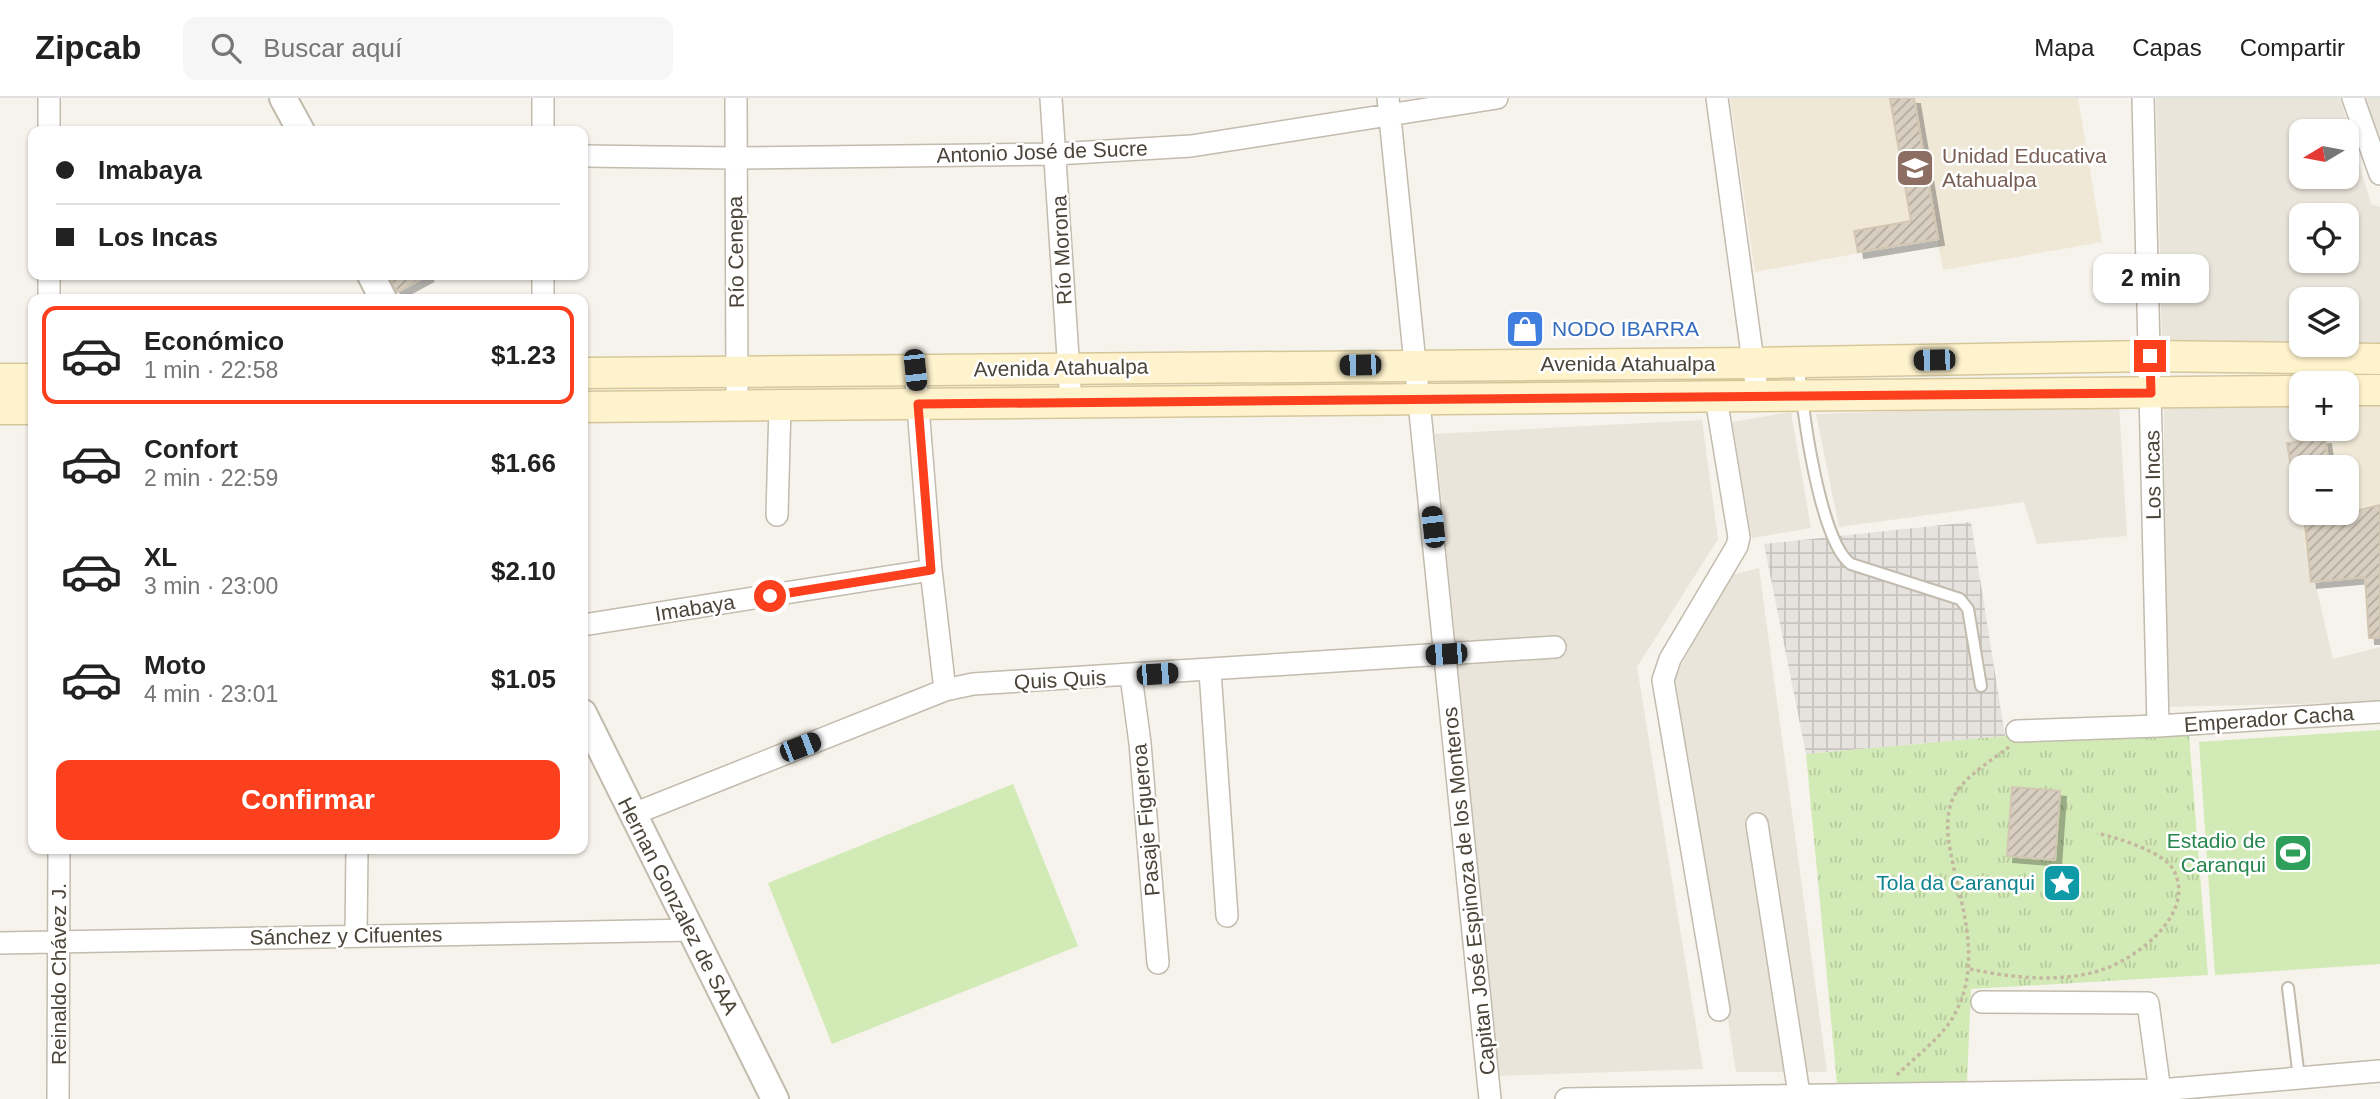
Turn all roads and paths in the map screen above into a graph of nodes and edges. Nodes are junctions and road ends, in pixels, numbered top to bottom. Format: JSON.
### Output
{"nodes":[{"id":1,"x":49,"y":98,"type":"edge"},
{"id":2,"x":284,"y":98,"type":"edge"},
{"id":3,"x":543,"y":98,"type":"edge"},
{"id":4,"x":736,"y":98,"type":"edge"},
{"id":5,"x":1051,"y":98,"type":"edge"},
{"id":6,"x":1497,"y":98,"type":"edge"},
{"id":7,"x":1717,"y":98,"type":"edge"},
{"id":8,"x":2143,"y":98,"type":"edge"},
{"id":9,"x":2353,"y":98,"type":"edge"},
{"id":10,"x":1389,"y":106,"type":"edge"},
{"id":11,"x":49,"y":126,"type":"edge"},
{"id":12,"x":298,"y":126,"type":"edge"},
{"id":13,"x":544,"y":126,"type":"edge"},
{"id":14,"x":1056,"y":154,"type":"junction"},
{"id":15,"x":588,"y":156,"type":"edge"},
{"id":16,"x":735,"y":158,"type":"junction"},
{"id":17,"x":2380,"y":174,"type":"edge"},
{"id":18,"x":2150,"y":356,"type":"junction"},
{"id":19,"x":2380,"y":359,"type":"edge"},
{"id":20,"x":1754,"y":363,"type":"junction"},
{"id":21,"x":1798,"y":363,"type":"junction"},
{"id":22,"x":1416,"y":364,"type":"junction"},
{"id":23,"x":1068,"y":369,"type":"junction"},
{"id":24,"x":915,"y":370,"type":"junction"},
{"id":25,"x":737,"y":371,"type":"junction"},
{"id":26,"x":588,"y":373,"type":"edge"},
{"id":27,"x":0,"y":379,"type":"edge"},
{"id":28,"x":28,"y":379,"type":"edge"},
{"id":29,"x":2359,"y":390,"type":"edge"},
{"id":30,"x":2380,"y":390,"type":"edge"},
{"id":31,"x":2289,"y":391,"type":"edge"},
{"id":32,"x":2151,"y":393,"type":"junction"},
{"id":33,"x":1800,"y":395,"type":"junction"},
{"id":34,"x":1716,"y":398,"type":"junction"},
{"id":35,"x":1758,"y":398,"type":"junction"},
{"id":36,"x":1420,"y":401,"type":"junction"},
{"id":37,"x":1071,"y":403,"type":"junction"},
{"id":38,"x":918,"y":404,"type":"junction"},
{"id":39,"x":737,"y":405,"type":"junction"},
{"id":40,"x":780,"y":406,"type":"junction"},
{"id":41,"x":588,"y":407,"type":"edge"},
{"id":42,"x":28,"y":408,"type":"edge"},
{"id":43,"x":0,"y":409,"type":"edge"},
{"id":44,"x":777,"y":515,"type":"dead end"},
{"id":45,"x":931,"y":570,"type":"junction"},
{"id":46,"x":588,"y":624,"type":"edge"},
{"id":47,"x":1555,"y":647,"type":"dead end"},
{"id":48,"x":1446,"y":654,"type":"junction"},
{"id":49,"x":1210,"y":671,"type":"junction"},
{"id":50,"x":1131,"y":676,"type":"junction"},
{"id":51,"x":1981,"y":686,"type":"dead end"},
{"id":52,"x":945,"y":690,"type":"junction"},
{"id":53,"x":2380,"y":712,"type":"edge"},
{"id":54,"x":588,"y":724,"type":"edge"},
{"id":55,"x":2158,"y":726,"type":"junction"},
{"id":56,"x":2024,"y":730,"type":"joint"},
{"id":57,"x":631,"y":814,"type":"junction"},
{"id":58,"x":1757,"y":824,"type":"dead end"},
{"id":59,"x":2097,"y":833,"type":"dead end"},
{"id":60,"x":59,"y":854,"type":"edge"},
{"id":61,"x":357,"y":854,"type":"edge"},
{"id":62,"x":1227,"y":916,"type":"dead end"},
{"id":63,"x":693,"y":930,"type":"junction"},
{"id":64,"x":356,"y":936,"type":"junction"},
{"id":65,"x":0,"y":943,"type":"edge"},
{"id":66,"x":59,"y":943,"type":"junction"},
{"id":67,"x":1158,"y":963,"type":"dead end"},
{"id":68,"x":1970,"y":968,"type":"junction"},
{"id":69,"x":2288,"y":988,"type":"dead end"},
{"id":70,"x":1982,"y":1002,"type":"dead end"},
{"id":71,"x":1719,"y":1010,"type":"dead end"},
{"id":72,"x":2380,"y":1071,"type":"edge"},
{"id":73,"x":2299,"y":1078,"type":"junction"},
{"id":74,"x":1800,"y":1094,"type":"junction"},
{"id":75,"x":1879,"y":1094,"type":"junction"},
{"id":76,"x":2161,"y":1094,"type":"edge"},
{"id":77,"x":2045,"y":1095,"type":"edge"},
{"id":78,"x":58,"y":1099,"type":"edge"},
{"id":79,"x":775,"y":1099,"type":"edge"},
{"id":80,"x":1490,"y":1099,"type":"edge"},
{"id":81,"x":1566,"y":1099,"type":"edge"}],
"edges":[{"from":1,"to":11,"type":"street"},
{"from":2,"to":12,"type":"street"},
{"from":3,"to":13,"type":"street"},
{"from":4,"to":16,"type":"street","name":"Río Cenepa"},
{"from":5,"to":14,"type":"street","name":"Río Morona"},
{"from":6,"to":10,"type":"street","name":"Antonio José de Sucre"},
{"from":7,"to":20,"type":"street"},
{"from":8,"to":18,"type":"street","name":"Los Incas"},
{"from":9,"to":17,"type":"street"},
{"from":10,"to":14,"type":"street","name":"Antonio José de Sucre"},
{"from":10,"to":22,"type":"street","name":"Capitan José Espinoza de los Monteros"},
{"from":14,"to":16,"type":"street","name":"Antonio José de Sucre"},
{"from":14,"to":23,"type":"street","name":"Río Morona"},
{"from":15,"to":16,"type":"street","name":"Antonio José de Sucre"},
{"from":16,"to":25,"type":"street","name":"Río Cenepa"},
{"from":18,"to":19,"type":"main road","name":"Avenida Atahualpa"},
{"from":18,"to":21,"type":"main road","name":"Avenida Atahualpa"},
{"from":18,"to":32,"type":"street","name":"Los Incas"},
{"from":20,"to":21,"type":"main road","name":"Avenida Atahualpa"},
{"from":20,"to":22,"type":"main road","name":"Avenida Atahualpa"},
{"from":20,"to":35,"type":"street"},
{"from":21,"to":33,"type":"lane"},
{"from":22,"to":23,"type":"main road","name":"Avenida Atahualpa"},
{"from":22,"to":36,"type":"street","name":"Capitan José Espinoza de los Monteros"},
{"from":23,"to":24,"type":"main road","name":"Avenida Atahualpa"},
{"from":23,"to":37,"type":"street","name":"Río Morona"},
{"from":24,"to":25,"type":"main road","name":"Avenida Atahualpa"},
{"from":24,"to":38,"type":"street"},
{"from":25,"to":26,"type":"main road","name":"Avenida Atahualpa"},
{"from":25,"to":39,"type":"street","name":"Río Cenepa"},
{"from":27,"to":28,"type":"main road"},
{"from":29,"to":30,"type":"main road"},
{"from":31,"to":32,"type":"main road","name":"Avenida Atahualpa"},
{"from":32,"to":33,"type":"main road","name":"Avenida Atahualpa"},
{"from":32,"to":55,"type":"street","name":"Los Incas"},
{"from":33,"to":35,"type":"main road","name":"Avenida Atahualpa"},
{"from":33,"to":51,"type":"lane"},
{"from":34,"to":35,"type":"main road","name":"Avenida Atahualpa"},
{"from":34,"to":36,"type":"main road","name":"Avenida Atahualpa"},
{"from":34,"to":71,"type":"street"},
{"from":36,"to":37,"type":"main road","name":"Avenida Atahualpa"},
{"from":36,"to":48,"type":"street","name":"Capitan José Espinoza de los Monteros"},
{"from":37,"to":38,"type":"main road","name":"Avenida Atahualpa"},
{"from":38,"to":40,"type":"main road","name":"Avenida Atahualpa"},
{"from":38,"to":45,"type":"street"},
{"from":39,"to":40,"type":"main road","name":"Avenida Atahualpa"},
{"from":39,"to":41,"type":"main road","name":"Avenida Atahualpa"},
{"from":40,"to":44,"type":"street"},
{"from":42,"to":43,"type":"main road"},
{"from":45,"to":46,"type":"street","name":"Imabaya"},
{"from":45,"to":52,"type":"street"},
{"from":47,"to":48,"type":"street","name":"Quis Quis"},
{"from":48,"to":49,"type":"street","name":"Quis Quis"},
{"from":48,"to":80,"type":"street","name":"Capitan José Espinoza de los Monteros"},
{"from":49,"to":50,"type":"street","name":"Quis Quis"},
{"from":49,"to":62,"type":"street"},
{"from":50,"to":52,"type":"street","name":"Quis Quis"},
{"from":50,"to":67,"type":"street","name":"Pasaje Figueroa"},
{"from":52,"to":57,"type":"street","name":"Quis Quis"},
{"from":53,"to":55,"type":"street","name":"Emperador Cacha"},
{"from":54,"to":57,"type":"street","name":"Hernan Gonzalez de SAA"},
{"from":55,"to":56,"type":"street","name":"Emperador Cacha"},
{"from":56,"to":68,"type":"path"},
{"from":57,"to":63,"type":"street","name":"Hernan Gonzalez de SAA"},
{"from":58,"to":74,"type":"street"},
{"from":59,"to":68,"type":"path"},
{"from":60,"to":66,"type":"street","name":"Reinaldo Chávez J."},
{"from":61,"to":64,"type":"street"},
{"from":63,"to":64,"type":"street","name":"Sánchez y Cifuentes"},
{"from":63,"to":79,"type":"street","name":"Hernan Gonzalez de SAA"},
{"from":64,"to":66,"type":"street","name":"Sánchez y Cifuentes"},
{"from":65,"to":66,"type":"street","name":"Sánchez y Cifuentes"},
{"from":66,"to":78,"type":"street","name":"Reinaldo Chávez J."},
{"from":68,"to":75,"type":"path"},
{"from":69,"to":73,"type":"lane"},
{"from":70,"to":76,"type":"street"},
{"from":72,"to":73,"type":"street"},
{"from":73,"to":76,"type":"street"},
{"from":74,"to":75,"type":"street"},
{"from":74,"to":81,"type":"street"},
{"from":75,"to":77,"type":"street"},
{"from":76,"to":77,"type":"street"}]}
